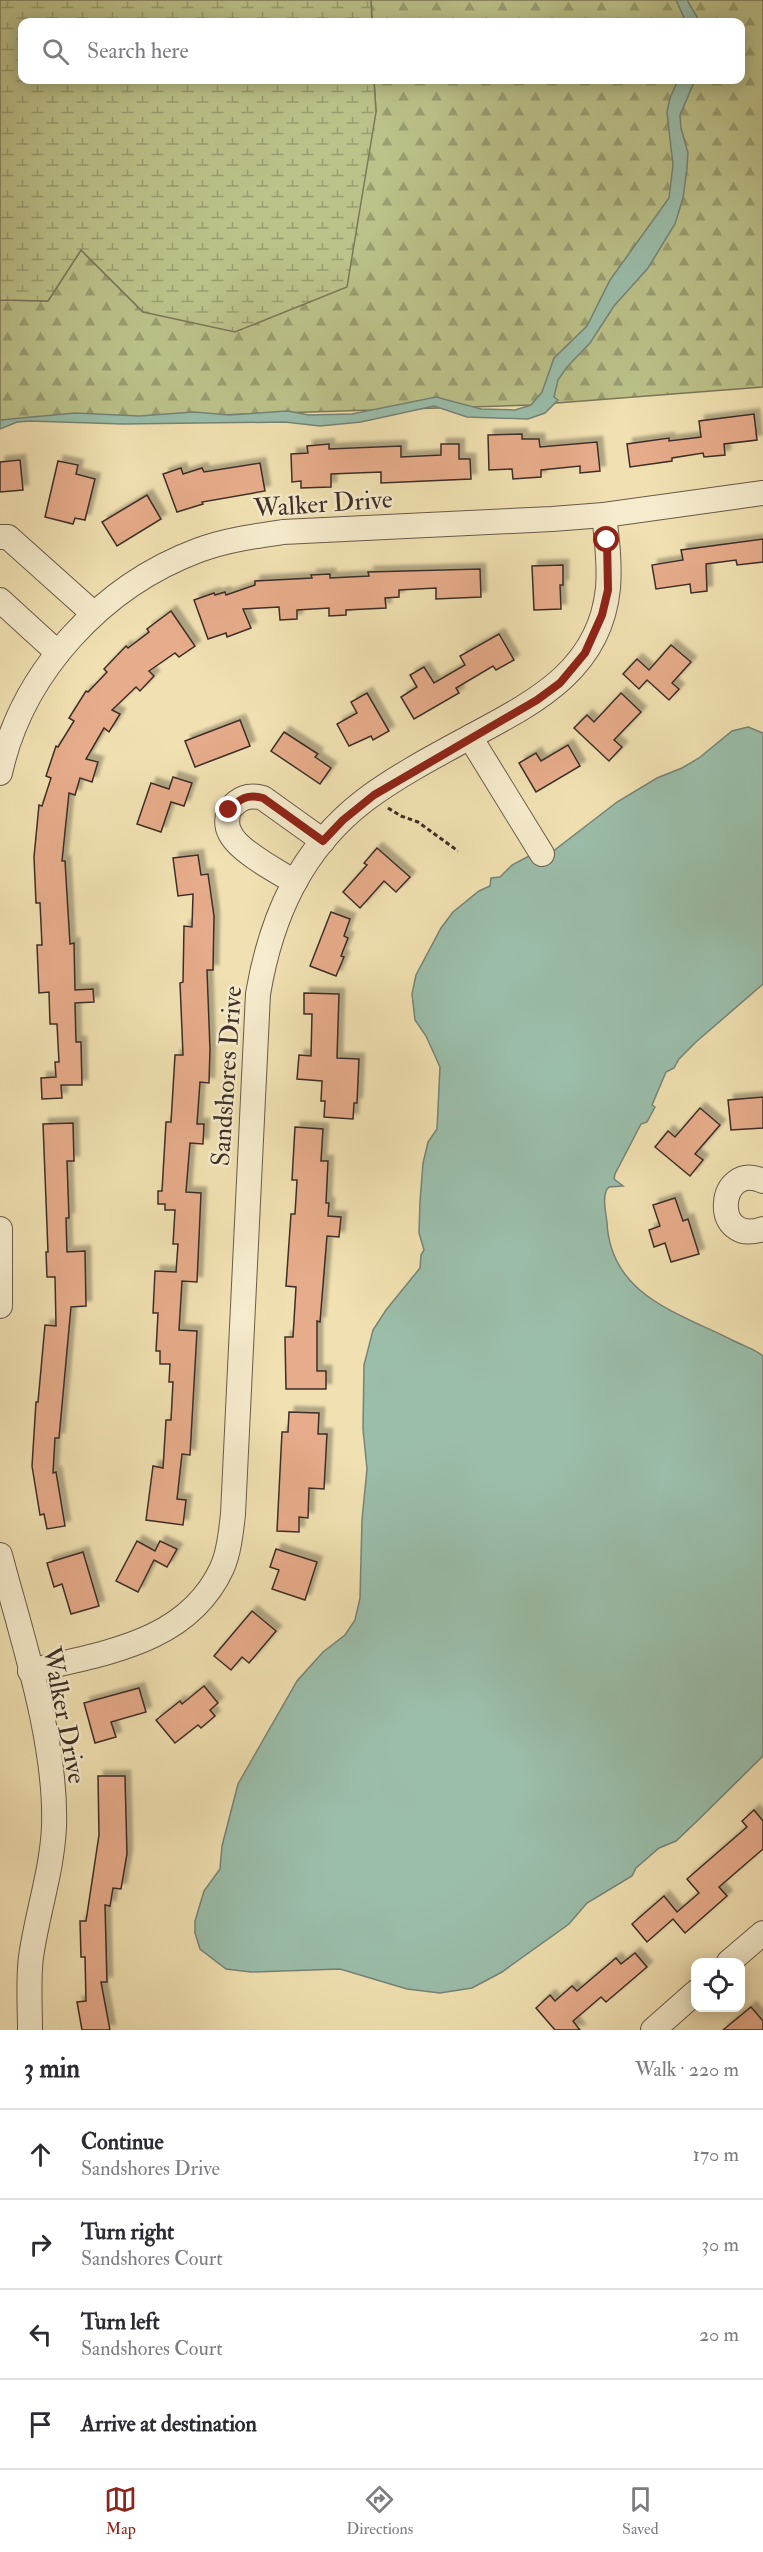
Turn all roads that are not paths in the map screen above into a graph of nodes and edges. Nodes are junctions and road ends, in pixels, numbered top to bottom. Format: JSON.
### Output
{"nodes":[{"id":1,"x":763,"y":493,"type":"edge"},
{"id":2,"x":604,"y":515,"type":"junction"},
{"id":3,"x":0,"y":537,"type":"edge"},
{"id":4,"x":0,"y":600,"type":"edge"},
{"id":5,"x":93,"y":614,"type":"junction"},
{"id":6,"x":58,"y":653,"type":"junction"},
{"id":7,"x":470,"y":737,"type":"junction"},
{"id":8,"x":0,"y":774,"type":"edge"},
{"id":9,"x":323,"y":841,"type":"junction"},
{"id":10,"x":542,"y":854,"type":"dead end"},
{"id":11,"x":295,"y":882,"type":"junction"},
{"id":12,"x":763,"y":1181,"type":"edge"},
{"id":13,"x":0,"y":1228,"type":"edge"},
{"id":14,"x":763,"y":1229,"type":"edge"},
{"id":15,"x":0,"y":1306,"type":"edge"},
{"id":16,"x":0,"y":1555,"type":"edge"},
{"id":17,"x":30,"y":1671,"type":"junction"},
{"id":18,"x":763,"y":1933,"type":"edge"},
{"id":19,"x":734,"y":1958,"type":"edge"},
{"id":20,"x":691,"y":1996,"type":"edge"},
{"id":21,"x":30,"y":2030,"type":"edge"},
{"id":22,"x":653,"y":2030,"type":"edge"}],
"edges":[{"from":1,"to":2,"type":"street","name":"Walker Drive"},
{"from":2,"to":5,"type":"street","name":"Walker Drive"},
{"from":2,"to":7,"type":"street","name":"Sandshores Drive"},
{"from":3,"to":5,"type":"street"},
{"from":4,"to":6,"type":"street"},
{"from":5,"to":6,"type":"street","name":"Walker Drive"},
{"from":6,"to":8,"type":"street","name":"Walker Drive"},
{"from":7,"to":9,"type":"street","name":"Sandshores Drive"},
{"from":7,"to":10,"type":"street"},
{"from":9,"to":11,"type":"street","name":"Sandshores Drive"},
{"from":9,"to":11,"type":"street"},
{"from":11,"to":17,"type":"street","name":"Sandshores Drive"},
{"from":12,"to":14,"type":"street"},
{"from":13,"to":15,"type":"street"},
{"from":16,"to":17,"type":"street","name":"Walker Drive"},
{"from":17,"to":21,"type":"street","name":"Walker Drive"},
{"from":18,"to":19,"type":"street"},
{"from":20,"to":22,"type":"street"}]}
